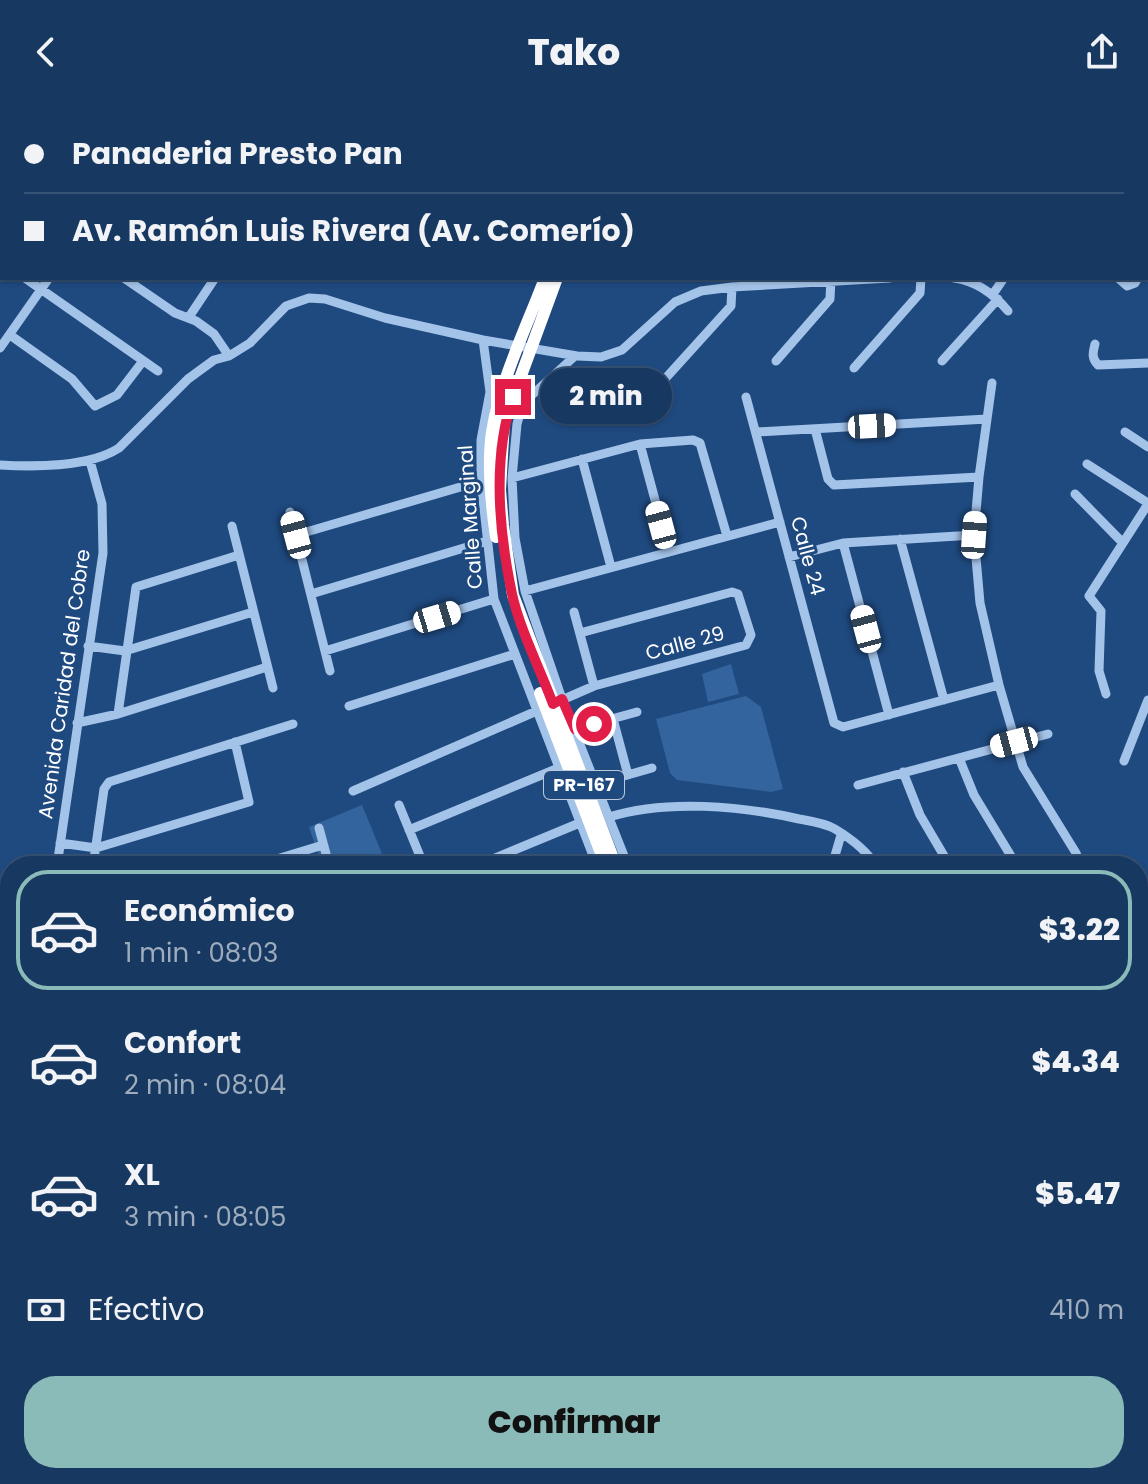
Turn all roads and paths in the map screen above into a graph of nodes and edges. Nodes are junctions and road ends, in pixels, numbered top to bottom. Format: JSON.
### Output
{"nodes":[{"id":1,"x":28,"y":280,"type":"edge"},
{"id":2,"x":48,"y":280,"type":"edge"},
{"id":3,"x":127,"y":280,"type":"edge"},
{"id":4,"x":214,"y":280,"type":"edge"},
{"id":5,"x":544,"y":280,"type":"edge"},
{"id":6,"x":556,"y":280,"type":"edge"},
{"id":7,"x":831,"y":280,"type":"edge"},
{"id":8,"x":921,"y":280,"type":"edge"},
{"id":9,"x":966,"y":280,"type":"edge"},
{"id":10,"x":1003,"y":280,"type":"edge"},
{"id":11,"x":1120,"y":280,"type":"edge"},
{"id":12,"x":1137,"y":280,"type":"edge"},
{"id":13,"x":732,"y":287,"type":"junction"},
{"id":14,"x":41,"y":289,"type":"junction"},
{"id":15,"x":996,"y":296,"type":"junction"},
{"id":16,"x":1008,"y":311,"type":"dead end"},
{"id":17,"x":189,"y":317,"type":"junction"},
{"id":18,"x":10,"y":335,"type":"junction"},
{"id":19,"x":483,"y":340,"type":"junction"},
{"id":20,"x":1095,"y":344,"type":"dead end"},
{"id":21,"x":525,"y":347,"type":"junction"},
{"id":22,"x":0,"y":348,"type":"edge"},
{"id":23,"x":229,"y":356,"type":"junction"},
{"id":24,"x":575,"y":356,"type":"junction"},
{"id":25,"x":143,"y":361,"type":"junction"},
{"id":26,"x":776,"y":361,"type":"dead end"},
{"id":27,"x":942,"y":361,"type":"dead end"},
{"id":28,"x":1148,"y":363,"type":"edge"},
{"id":29,"x":854,"y":368,"type":"dead end"},
{"id":30,"x":158,"y":371,"type":"dead end"},
{"id":31,"x":664,"y":380,"type":"dead end"},
{"id":32,"x":992,"y":383,"type":"dead end"},
{"id":33,"x":746,"y":397,"type":"dead end"},
{"id":34,"x":987,"y":419,"type":"junction"},
{"id":35,"x":815,"y":429,"type":"junction"},
{"id":36,"x":756,"y":432,"type":"junction"},
{"id":37,"x":1125,"y":432,"type":"dead end"},
{"id":38,"x":640,"y":444,"type":"junction"},
{"id":39,"x":1148,"y":447,"type":"edge"},
{"id":40,"x":582,"y":459,"type":"junction"},
{"id":41,"x":90,"y":461,"type":"junction"},
{"id":42,"x":1087,"y":464,"type":"dead end"},
{"id":43,"x":0,"y":465,"type":"edge"},
{"id":44,"x":979,"y":477,"type":"junction"},
{"id":45,"x":512,"y":478,"type":"junction"},
{"id":46,"x":481,"y":481,"type":"junction"},
{"id":47,"x":1075,"y":494,"type":"dead end"},
{"id":48,"x":1148,"y":503,"type":"edge"},
{"id":49,"x":290,"y":512,"type":"dead end"},
{"id":50,"x":780,"y":522,"type":"junction"},
{"id":51,"x":232,"y":526,"type":"dead end"},
{"id":52,"x":296,"y":535,"type":"junction"},
{"id":53,"x":974,"y":535,"type":"junction"},
{"id":54,"x":727,"y":536,"type":"junction"},
{"id":55,"x":900,"y":539,"type":"junction"},
{"id":56,"x":487,"y":541,"type":"junction"},
{"id":57,"x":843,"y":543,"type":"junction"},
{"id":58,"x":1123,"y":543,"type":"junction"},
{"id":59,"x":669,"y":552,"type":"junction"},
{"id":60,"x":239,"y":555,"type":"junction"},
{"id":61,"x":789,"y":557,"type":"junction"},
{"id":62,"x":611,"y":567,"type":"junction"},
{"id":63,"x":525,"y":591,"type":"junction"},
{"id":64,"x":311,"y":594,"type":"junction"},
{"id":65,"x":494,"y":599,"type":"junction"},
{"id":66,"x":253,"y":612,"type":"junction"},
{"id":67,"x":574,"y":612,"type":"dead end"},
{"id":68,"x":580,"y":633,"type":"junction"},
{"id":69,"x":88,"y":646,"type":"junction"},
{"id":70,"x":125,"y":651,"type":"junction"},
{"id":71,"x":325,"y":651,"type":"junction"},
{"id":72,"x":515,"y":654,"type":"junction"},
{"id":73,"x":267,"y":667,"type":"junction"},
{"id":74,"x":330,"y":671,"type":"dead end"},
{"id":75,"x":999,"y":685,"type":"junction"},
{"id":76,"x":594,"y":686,"type":"junction"},
{"id":77,"x":273,"y":688,"type":"dead end"},
{"id":78,"x":1106,"y":694,"type":"dead end"},
{"id":79,"x":944,"y":700,"type":"junction"},
{"id":80,"x":1148,"y":700,"type":"edge"},
{"id":81,"x":354,"y":704,"type":"dead end"},
{"id":82,"x":550,"y":706,"type":"junction"},
{"id":83,"x":637,"y":712,"type":"dead end"},
{"id":84,"x":118,"y":714,"type":"junction"},
{"id":85,"x":279,"y":714,"type":"dead end"},
{"id":86,"x":889,"y":715,"type":"junction"},
{"id":87,"x":613,"y":719,"type":"junction"},
{"id":88,"x":77,"y":723,"type":"junction"},
{"id":89,"x":575,"y":729,"type":"junction"},
{"id":90,"x":1048,"y":734,"type":"dead end"},
{"id":91,"x":235,"y":742,"type":"junction"},
{"id":92,"x":1014,"y":742,"type":"junction"},
{"id":93,"x":959,"y":758,"type":"junction"},
{"id":94,"x":1124,"y":761,"type":"dead end"},
{"id":95,"x":561,"y":767,"type":"junction"},
{"id":96,"x":652,"y":768,"type":"dead end"},
{"id":97,"x":903,"y":772,"type":"junction"},
{"id":98,"x":628,"y":775,"type":"junction"},
{"id":99,"x":596,"y":784,"type":"junction"},
{"id":100,"x":858,"y":785,"type":"dead end"},
{"id":101,"x":353,"y":791,"type":"dead end"},
{"id":102,"x":399,"y":805,"type":"dead end"},
{"id":103,"x":609,"y":817,"type":"junction"},
{"id":104,"x":582,"y":822,"type":"junction"},
{"id":105,"x":319,"y":828,"type":"dead end"},
{"id":106,"x":409,"y":830,"type":"junction"},
{"id":107,"x":841,"y":835,"type":"junction"},
{"id":108,"x":60,"y":843,"type":"junction"},
{"id":109,"x":323,"y":845,"type":"junction"},
{"id":110,"x":96,"y":848,"type":"junction"},
{"id":111,"x":58,"y":856,"type":"edge"},
{"id":112,"x":95,"y":856,"type":"edge"},
{"id":113,"x":287,"y":856,"type":"edge"},
{"id":114,"x":326,"y":856,"type":"edge"},
{"id":115,"x":420,"y":856,"type":"edge"},
{"id":116,"x":500,"y":856,"type":"edge"},
{"id":117,"x":594,"y":856,"type":"edge"},
{"id":118,"x":594,"y":856,"type":"edge"},
{"id":119,"x":612,"y":856,"type":"edge"},
{"id":120,"x":624,"y":856,"type":"edge"},
{"id":121,"x":835,"y":856,"type":"edge"},
{"id":122,"x":869,"y":856,"type":"edge"},
{"id":123,"x":944,"y":856,"type":"edge"},
{"id":124,"x":1011,"y":856,"type":"edge"},
{"id":125,"x":1077,"y":856,"type":"edge"}],
"edges":[{"from":1,"to":14,"type":"street"},
{"from":2,"to":14,"type":"street"},
{"from":3,"to":17,"type":"street"},
{"from":4,"to":17,"type":"street"},
{"from":5,"to":21,"type":"highway","number":"PR-167"},
{"from":6,"to":21,"type":"highway","number":"PR-167"},
{"from":7,"to":13,"type":"street"},
{"from":7,"to":26,"type":"street"},
{"from":8,"to":29,"type":"street"},
{"from":9,"to":15,"type":"street"},
{"from":10,"to":15,"type":"street"},
{"from":11,"to":12,"type":"street"},
{"from":13,"to":24,"type":"street"},
{"from":13,"to":31,"type":"street"},
{"from":14,"to":18,"type":"street"},
{"from":14,"to":25,"type":"street"},
{"from":15,"to":16,"type":"street"},
{"from":15,"to":27,"type":"street"},
{"from":17,"to":23,"type":"street"},
{"from":18,"to":22,"type":"street"},
{"from":18,"to":25,"type":"street"},
{"from":19,"to":21,"type":"street"},
{"from":19,"to":23,"type":"street"},
{"from":19,"to":46,"type":"street","name":"Calle Marginal"},
{"from":20,"to":28,"type":"street"},
{"from":21,"to":24,"type":"street"},
{"from":21,"to":82,"type":"highway","number":"PR-167"},
{"from":23,"to":41,"type":"street"},
{"from":24,"to":45,"type":"street","name":"Calle Marginal"},
{"from":25,"to":30,"type":"street"},
{"from":32,"to":34,"type":"street"},
{"from":33,"to":36,"type":"street","name":"Calle 24"},
{"from":34,"to":35,"type":"street"},
{"from":34,"to":44,"type":"street"},
{"from":35,"to":36,"type":"street"},
{"from":35,"to":44,"type":"street"},
{"from":36,"to":50,"type":"street","name":"Calle 24"},
{"from":37,"to":39,"type":"street"},
{"from":38,"to":40,"type":"street"},
{"from":38,"to":54,"type":"street"},
{"from":38,"to":59,"type":"street"},
{"from":40,"to":45,"type":"street"},
{"from":40,"to":62,"type":"street"},
{"from":41,"to":43,"type":"street"},
{"from":41,"to":69,"type":"street","name":"Avenida Caridad del Cobre"},
{"from":42,"to":48,"type":"street"},
{"from":44,"to":53,"type":"street"},
{"from":45,"to":63,"type":"street","name":"Calle Marginal"},
{"from":46,"to":52,"type":"street"},
{"from":46,"to":56,"type":"street","name":"Calle Marginal"},
{"from":47,"to":58,"type":"street"},
{"from":48,"to":58,"type":"street"},
{"from":49,"to":52,"type":"street"},
{"from":50,"to":54,"type":"street"},
{"from":50,"to":61,"type":"street","name":"Calle 24"},
{"from":51,"to":60,"type":"street"},
{"from":52,"to":64,"type":"street"},
{"from":53,"to":55,"type":"street"},
{"from":53,"to":75,"type":"street"},
{"from":54,"to":59,"type":"street"},
{"from":55,"to":57,"type":"street"},
{"from":55,"to":79,"type":"street"},
{"from":56,"to":64,"type":"street"},
{"from":56,"to":65,"type":"street","name":"Calle Marginal"},
{"from":57,"to":61,"type":"street"},
{"from":57,"to":86,"type":"street"},
{"from":58,"to":78,"type":"street"},
{"from":59,"to":62,"type":"street"},
{"from":60,"to":66,"type":"street"},
{"from":60,"to":70,"type":"street"},
{"from":61,"to":86,"type":"street","name":"Calle 24"},
{"from":62,"to":63,"type":"street"},
{"from":63,"to":82,"type":"street","name":"Calle Marginal"},
{"from":64,"to":71,"type":"street"},
{"from":65,"to":71,"type":"street"},
{"from":65,"to":72,"type":"street","name":"Calle Marginal"},
{"from":66,"to":70,"type":"street"},
{"from":66,"to":73,"type":"street"},
{"from":67,"to":68,"type":"street"},
{"from":68,"to":76,"type":"street"},
{"from":68,"to":76,"type":"street","name":"Calle 29"},
{"from":69,"to":70,"type":"street"},
{"from":69,"to":88,"type":"street","name":"Avenida Caridad del Cobre"},
{"from":70,"to":84,"type":"street"},
{"from":71,"to":74,"type":"street"},
{"from":72,"to":81,"type":"street"},
{"from":72,"to":82,"type":"street","name":"Calle Marginal"},
{"from":73,"to":77,"type":"street"},
{"from":73,"to":84,"type":"street"},
{"from":75,"to":79,"type":"street"},
{"from":75,"to":92,"type":"street"},
{"from":76,"to":82,"type":"street","name":"Calle 29"},
{"from":79,"to":86,"type":"street"},
{"from":80,"to":94,"type":"street"},
{"from":82,"to":89,"type":"street","name":"Calle Marginal"},
{"from":82,"to":95,"type":"street","name":"Calle Marginal"},
{"from":82,"to":101,"type":"street","name":"Calle 29"},
{"from":82,"to":117,"type":"highway","number":"PR-167"},
{"from":82,"to":119,"type":"highway","number":"PR-167"},
{"from":83,"to":87,"type":"street"},
{"from":84,"to":88,"type":"street"},
{"from":85,"to":91,"type":"street"},
{"from":87,"to":89,"type":"street"},
{"from":87,"to":98,"type":"street"},
{"from":88,"to":108,"type":"street","name":"Avenida Caridad del Cobre"},
{"from":89,"to":99,"type":"street","name":"Calle Marginal"},
{"from":90,"to":92,"type":"street"},
{"from":91,"to":110,"type":"street"},
{"from":91,"to":110,"type":"street"},
{"from":92,"to":93,"type":"street"},
{"from":92,"to":125,"type":"street"},
{"from":93,"to":97,"type":"street"},
{"from":93,"to":124,"type":"street"},
{"from":95,"to":104,"type":"street","name":"Calle Marginal"},
{"from":95,"to":106,"type":"street"},
{"from":96,"to":98,"type":"street"},
{"from":97,"to":100,"type":"street"},
{"from":97,"to":123,"type":"street"},
{"from":98,"to":99,"type":"street"},
{"from":99,"to":103,"type":"street","name":"Calle Marginal"},
{"from":102,"to":106,"type":"street"},
{"from":103,"to":107,"type":"street"},
{"from":103,"to":120,"type":"street","name":"Calle Marginal"},
{"from":104,"to":116,"type":"street"},
{"from":104,"to":118,"type":"street","name":"Calle Marginal"},
{"from":105,"to":109,"type":"street"},
{"from":106,"to":115,"type":"street"},
{"from":107,"to":121,"type":"street"},
{"from":107,"to":122,"type":"street"},
{"from":108,"to":110,"type":"street"},
{"from":108,"to":111,"type":"street","name":"Avenida Caridad del Cobre"},
{"from":109,"to":113,"type":"street"},
{"from":109,"to":114,"type":"street"},
{"from":110,"to":112,"type":"street"}]}
